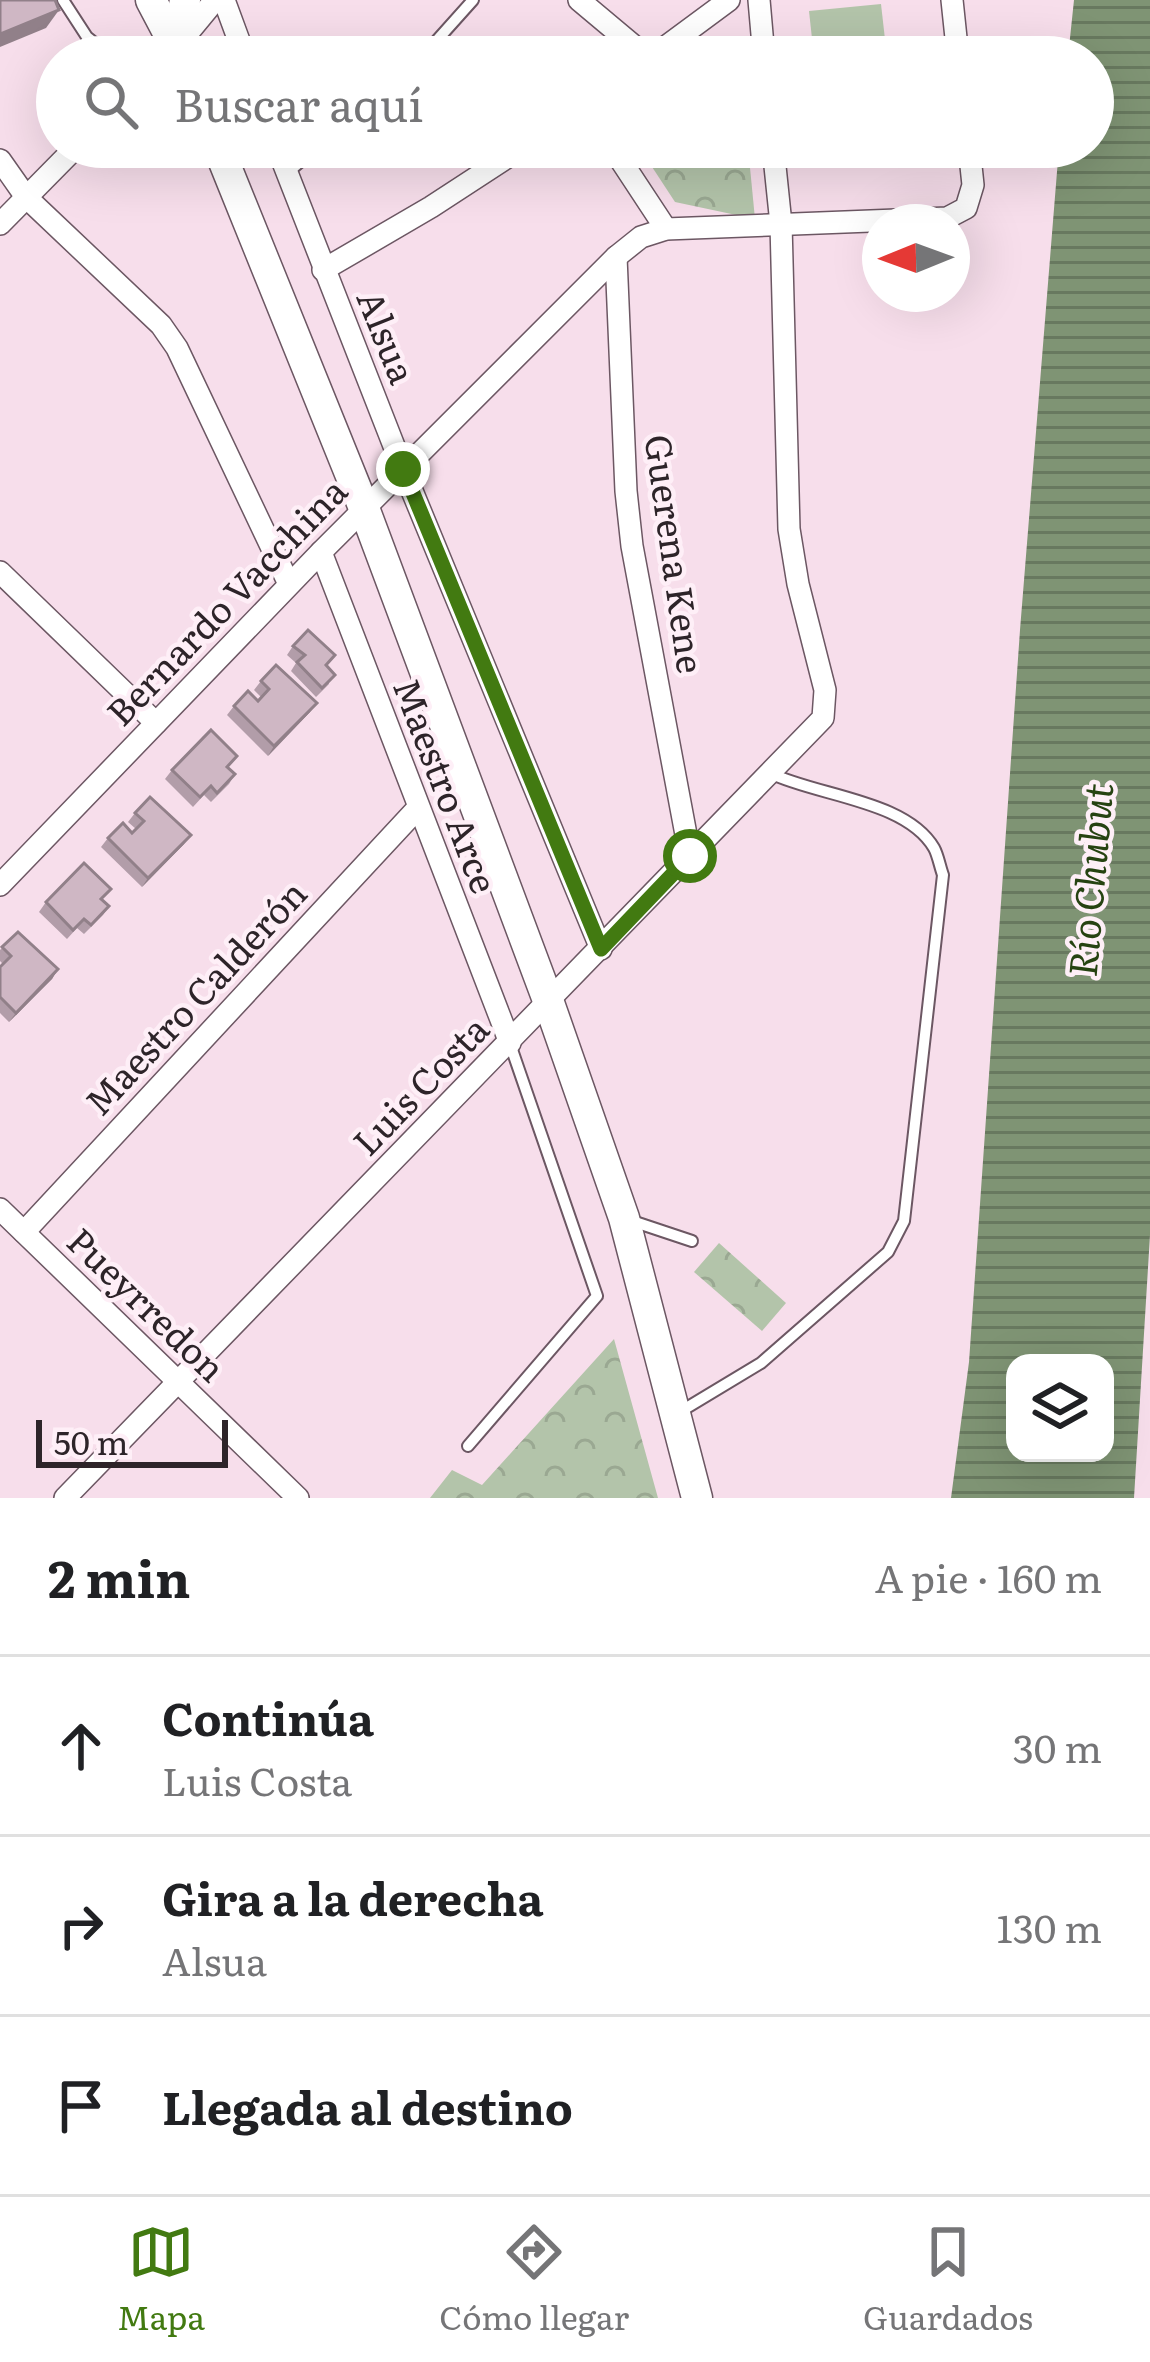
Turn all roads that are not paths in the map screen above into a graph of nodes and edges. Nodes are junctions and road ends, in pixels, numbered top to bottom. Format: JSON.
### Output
{"nodes":[{"id":1,"x":63,"y":0,"type":"edge"},
{"id":2,"x":151,"y":0,"type":"edge"},
{"id":3,"x":184,"y":0,"type":"edge"},
{"id":4,"x":219,"y":0,"type":"edge"},
{"id":5,"x":473,"y":0,"type":"edge"},
{"id":6,"x":579,"y":0,"type":"edge"},
{"id":7,"x":729,"y":0,"type":"edge"},
{"id":8,"x":758,"y":0,"type":"edge"},
{"id":9,"x":952,"y":0,"type":"edge"},
{"id":10,"x":86,"y":36,"type":"edge"},
{"id":11,"x":167,"y":36,"type":"edge"},
{"id":12,"x":178,"y":36,"type":"edge"},
{"id":13,"x":189,"y":36,"type":"edge"},
{"id":14,"x":235,"y":36,"type":"edge"},
{"id":15,"x":441,"y":36,"type":"edge"},
{"id":16,"x":624,"y":36,"type":"edge"},
{"id":17,"x":679,"y":36,"type":"edge"},
{"id":18,"x":762,"y":36,"type":"edge"},
{"id":19,"x":956,"y":36,"type":"edge"},
{"id":20,"x":0,"y":160,"type":"edge"},
{"id":21,"x":55,"y":168,"type":"edge"},
{"id":22,"x":226,"y":168,"type":"edge"},
{"id":23,"x":285,"y":168,"type":"edge"},
{"id":24,"x":293,"y":168,"type":"edge"},
{"id":25,"x":490,"y":168,"type":"edge"},
{"id":26,"x":626,"y":168,"type":"edge"},
{"id":27,"x":775,"y":168,"type":"edge"},
{"id":28,"x":971,"y":168,"type":"edge"},
{"id":29,"x":287,"y":173,"type":"junction"},
{"id":30,"x":26,"y":196,"type":"junction"},
{"id":31,"x":0,"y":224,"type":"edge"},
{"id":32,"x":781,"y":224,"type":"junction"},
{"id":33,"x":666,"y":229,"type":"junction"},
{"id":34,"x":616,"y":257,"type":"junction"},
{"id":35,"x":323,"y":270,"type":"junction"},
{"id":36,"x":403,"y":469,"type":"junction"},
{"id":37,"x":364,"y":508,"type":"junction"},
{"id":38,"x":321,"y":552,"type":"junction"},
{"id":39,"x":0,"y":572,"type":"edge"},
{"id":40,"x":290,"y":584,"type":"junction"},
{"id":41,"x":156,"y":724,"type":"junction"},
{"id":42,"x":770,"y":773,"type":"junction"},
{"id":43,"x":417,"y":809,"type":"junction"},
{"id":44,"x":690,"y":856,"type":"junction"},
{"id":45,"x":0,"y":885,"type":"edge"},
{"id":46,"x":601,"y":949,"type":"junction"},
{"id":47,"x":550,"y":1004,"type":"junction"},
{"id":48,"x":510,"y":1043,"type":"junction"},
{"id":49,"x":0,"y":1209,"type":"edge"},
{"id":50,"x":624,"y":1218,"type":"junction"},
{"id":51,"x":24,"y":1232,"type":"junction"},
{"id":52,"x":692,"y":1241,"type":"dead end"},
{"id":53,"x":178,"y":1382,"type":"junction"},
{"id":54,"x":675,"y":1415,"type":"junction"},
{"id":55,"x":468,"y":1446,"type":"dead end"},
{"id":56,"x":65,"y":1498,"type":"edge"},
{"id":57,"x":298,"y":1498,"type":"edge"},
{"id":58,"x":697,"y":1498,"type":"edge"}],
"edges":[{"from":1,"to":10,"type":"lane"},
{"from":2,"to":11,"type":"main road"},
{"from":3,"to":12,"type":"main road"},
{"from":4,"to":13,"type":"street"},
{"from":4,"to":14,"type":"street"},
{"from":5,"to":15,"type":"lane"},
{"from":6,"to":16,"type":"street"},
{"from":7,"to":17,"type":"street"},
{"from":8,"to":18,"type":"street"},
{"from":9,"to":19,"type":"street"},
{"from":20,"to":30,"type":"street"},
{"from":21,"to":30,"type":"street"},
{"from":22,"to":37,"type":"main road"},
{"from":23,"to":29,"type":"street","name":"Alsua"},
{"from":24,"to":29,"type":"lane"},
{"from":25,"to":35,"type":"street"},
{"from":26,"to":33,"type":"street"},
{"from":27,"to":32,"type":"street"},
{"from":28,"to":32,"type":"street"},
{"from":29,"to":35,"type":"street","name":"Alsua"},
{"from":30,"to":31,"type":"street"},
{"from":30,"to":40,"type":"street"},
{"from":32,"to":33,"type":"street"},
{"from":32,"to":42,"type":"street","name":"Luis Costa"},
{"from":33,"to":34,"type":"street","name":"Bernardo Vacchina"},
{"from":34,"to":36,"type":"street","name":"Bernardo Vacchina"},
{"from":34,"to":44,"type":"street","name":"Guerena Kene"},
{"from":35,"to":36,"type":"street","name":"Alsua"},
{"from":36,"to":37,"type":"street","name":"Bernardo Vacchina"},
{"from":36,"to":46,"type":"street","name":"Alsua"},
{"from":37,"to":38,"type":"street","name":"Bernardo Vacchina"},
{"from":37,"to":47,"type":"main road"},
{"from":38,"to":40,"type":"street","name":"Bernardo Vacchina"},
{"from":38,"to":43,"type":"street","name":"Maestro Arce"},
{"from":39,"to":41,"type":"street"},
{"from":40,"to":41,"type":"street","name":"Bernardo Vacchina"},
{"from":41,"to":45,"type":"street","name":"Bernardo Vacchina"},
{"from":42,"to":44,"type":"street","name":"Luis Costa"},
{"from":42,"to":54,"type":"lane"},
{"from":43,"to":48,"type":"street","name":"Maestro Arce"},
{"from":43,"to":51,"type":"street","name":"Maestro Calderón"},
{"from":44,"to":46,"type":"street","name":"Luis Costa"},
{"from":46,"to":47,"type":"street","name":"Luis Costa"},
{"from":47,"to":48,"type":"street","name":"Luis Costa"},
{"from":47,"to":50,"type":"main road"},
{"from":48,"to":53,"type":"street","name":"Luis Costa"},
{"from":48,"to":55,"type":"lane"},
{"from":49,"to":51,"type":"street","name":"Pueyrredon"},
{"from":50,"to":52,"type":"lane"},
{"from":50,"to":54,"type":"main road"},
{"from":51,"to":53,"type":"street","name":"Pueyrredon"},
{"from":53,"to":56,"type":"street","name":"Luis Costa"},
{"from":53,"to":57,"type":"street","name":"Pueyrredon"},
{"from":54,"to":58,"type":"main road"}]}
